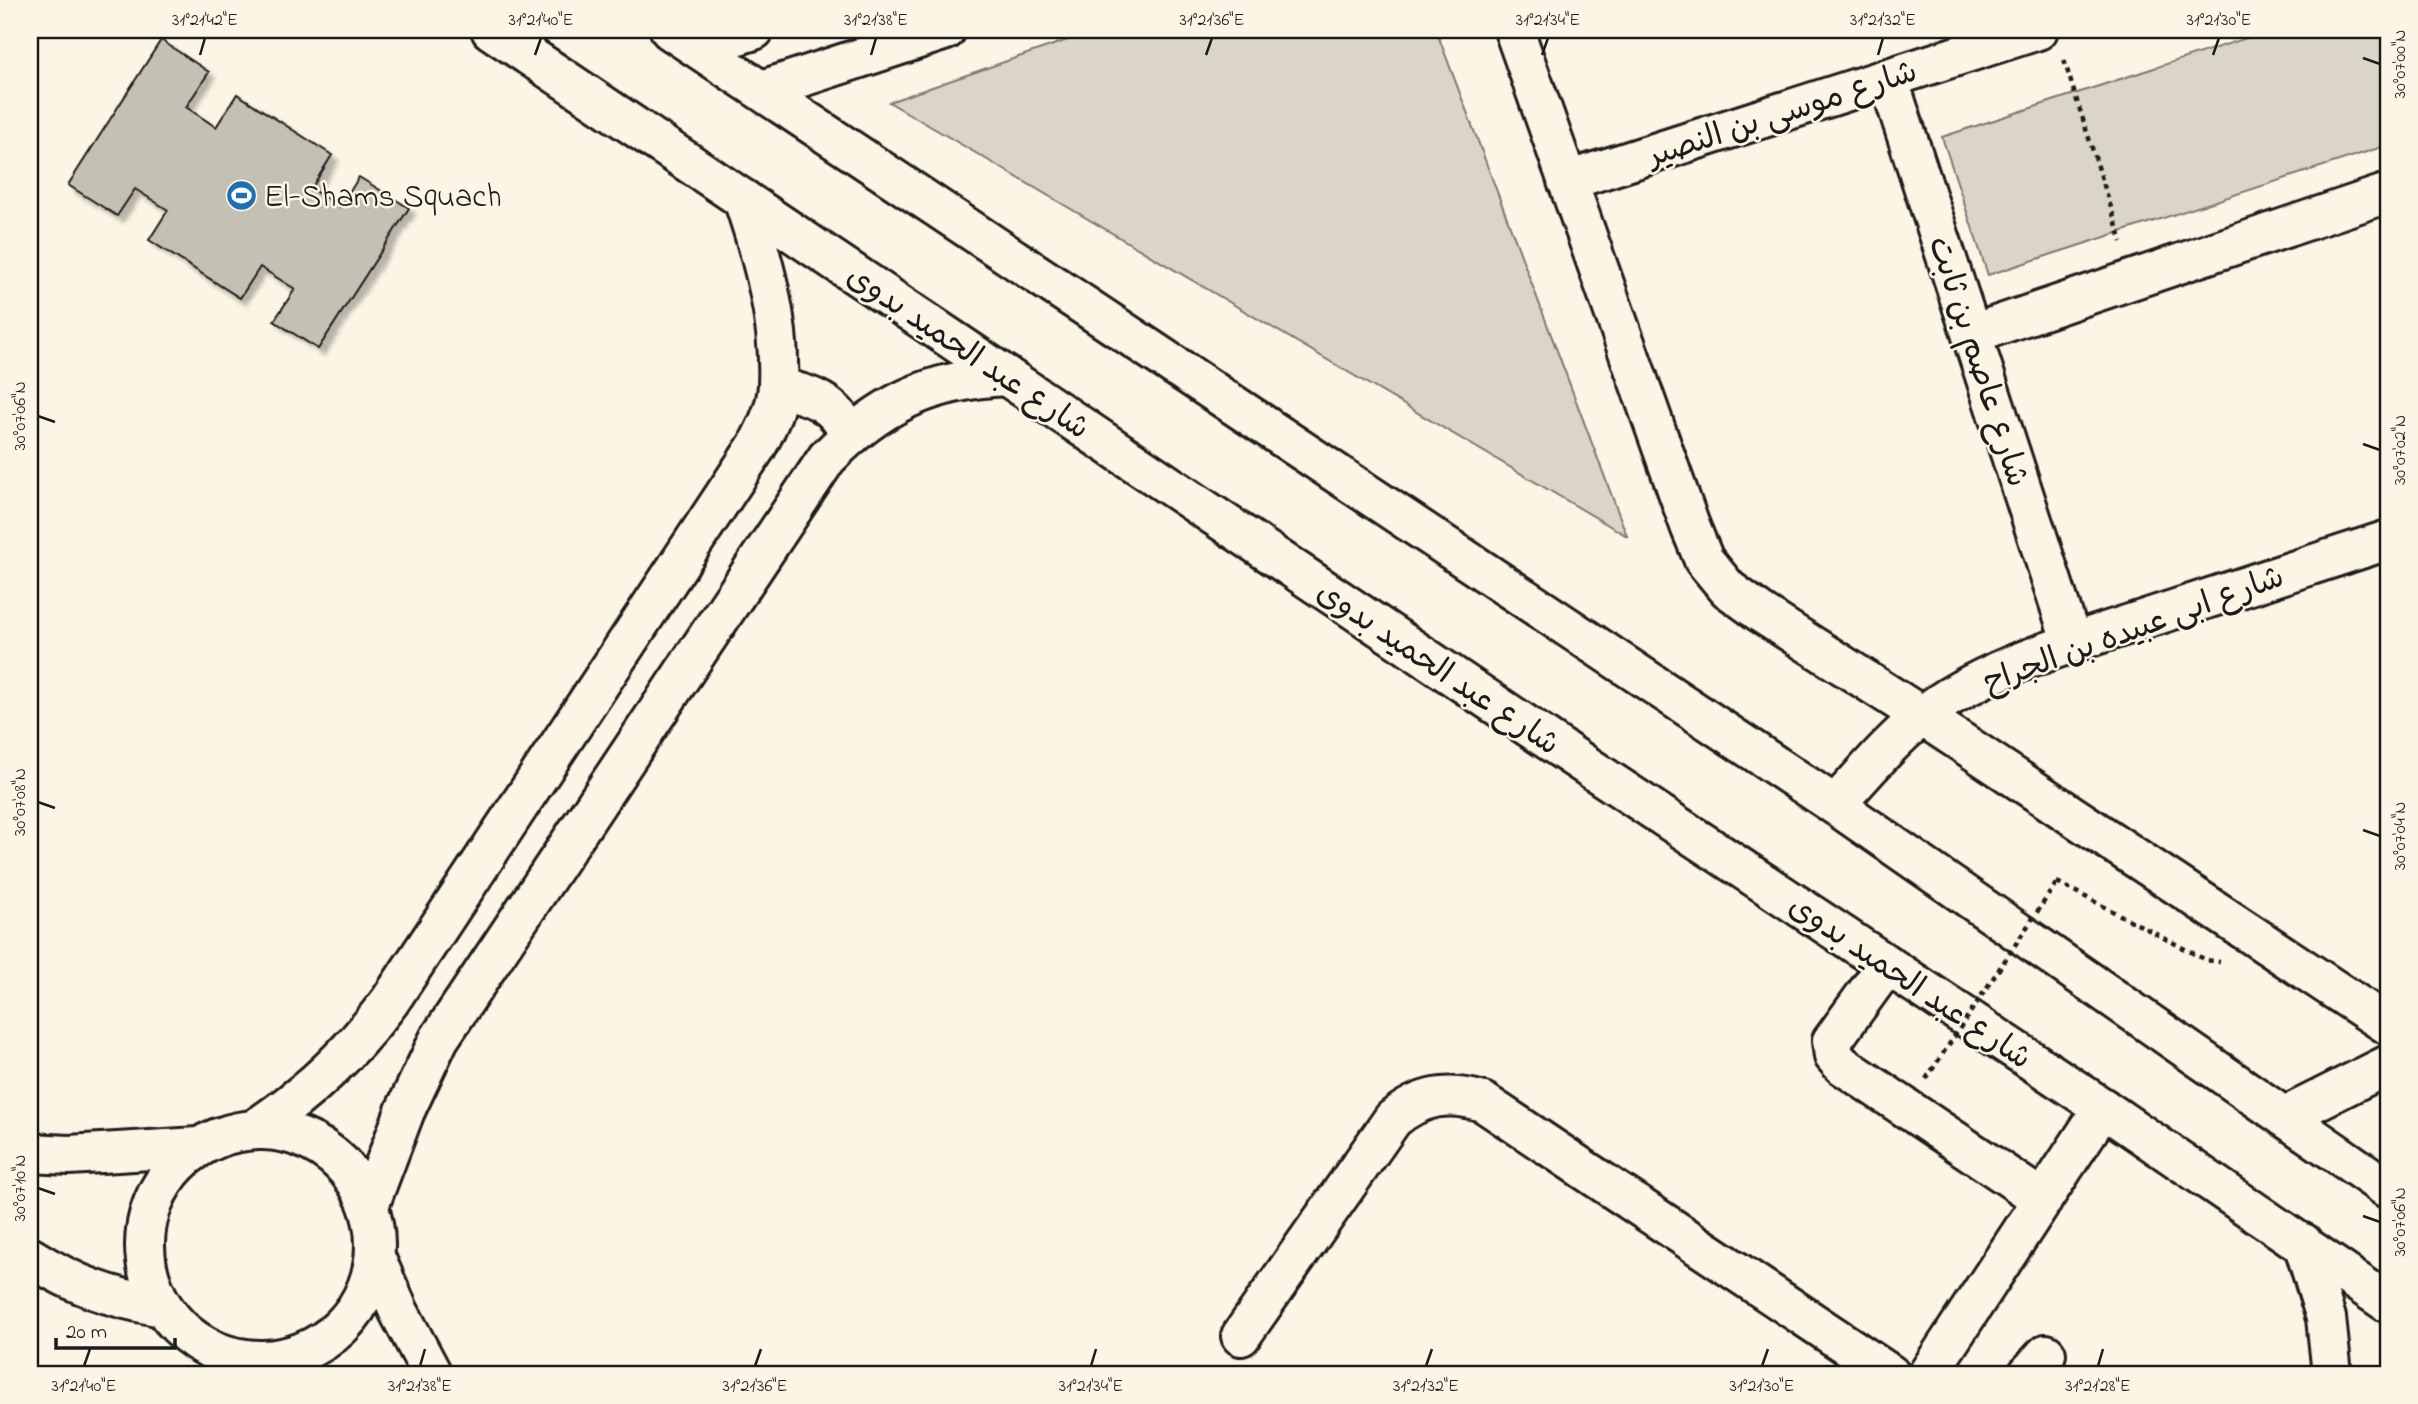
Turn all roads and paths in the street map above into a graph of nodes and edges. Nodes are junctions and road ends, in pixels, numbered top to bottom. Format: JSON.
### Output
{"nodes":[{"id":1,"x":491,"y":30,"type":"edge"},
{"id":2,"x":754,"y":30,"type":"edge"},
{"id":3,"x":946,"y":30,"type":"edge"},
{"id":4,"x":1514,"y":30,"type":"edge"},
{"id":5,"x":684,"y":39,"type":"edge"},
{"id":6,"x":2050,"y":43,"type":"edge"},
{"id":7,"x":1888,"y":78,"type":"junction"},
{"id":8,"x":762,"y":90,"type":"junction"},
{"id":9,"x":1567,"y":181,"type":"junction"},
{"id":10,"x":2388,"y":193,"type":"edge"},
{"id":11,"x":743,"y":199,"type":"junction"},
{"id":12,"x":2134,"y":279,"type":"junction"},
{"id":13,"x":1972,"y":334,"type":"junction"},
{"id":14,"x":1006,"y":376,"type":"junction"},
{"id":15,"x":778,"y":387,"type":"junction"},
{"id":16,"x":850,"y":435,"type":"junction"},
{"id":17,"x":2388,"y":540,"type":"edge"},
{"id":18,"x":2072,"y":643,"type":"junction"},
{"id":19,"x":1922,"y":716,"type":"junction"},
{"id":20,"x":1835,"y":805,"type":"junction"},
{"id":21,"x":2167,"y":939,"type":"dead end"},
{"id":22,"x":1887,"y":965,"type":"junction"},
{"id":23,"x":2388,"y":1025,"type":"edge"},
{"id":24,"x":2388,"y":1065,"type":"edge"},
{"id":25,"x":1926,"y":1080,"type":"dead end"},
{"id":26,"x":2103,"y":1108,"type":"junction"},
{"id":27,"x":2284,"y":1117,"type":"junction"},
{"id":28,"x":256,"y":1129,"type":"junction"},
{"id":29,"x":198,"y":1147,"type":"junction"},
{"id":30,"x":30,"y":1153,"type":"edge"},
{"id":31,"x":2388,"y":1189,"type":"edge"},
{"id":32,"x":2043,"y":1200,"type":"junction"},
{"id":33,"x":369,"y":1206,"type":"junction"},
{"id":34,"x":2303,"y":1243,"type":"junction"},
{"id":35,"x":30,"y":1257,"type":"edge"},
{"id":36,"x":375,"y":1257,"type":"junction"},
{"id":37,"x":2388,"y":1303,"type":"edge"},
{"id":38,"x":162,"y":1307,"type":"junction"},
{"id":39,"x":1241,"y":1336,"type":"dead end"},
{"id":40,"x":249,"y":1367,"type":"edge"},
{"id":41,"x":432,"y":1374,"type":"edge"},
{"id":42,"x":1889,"y":1374,"type":"edge"},
{"id":43,"x":1928,"y":1374,"type":"edge"},
{"id":44,"x":2332,"y":1374,"type":"edge"}],
"edges":[{"from":1,"to":11,"type":"street","name":"شارع عبد الحميد بدوى"},
{"from":2,"to":5,"type":"street"},
{"from":3,"to":8,"type":"street"},
{"from":4,"to":9,"type":"street"},
{"from":5,"to":8,"type":"street"},
{"from":6,"to":7,"type":"street","name":"شارع موسى بن النصير"},
{"from":6,"to":12,"type":"path"},
{"from":7,"to":9,"type":"street","name":"شارع موسى بن النصير"},
{"from":7,"to":13,"type":"street","name":"شارع عاصم بن ثابت"},
{"from":8,"to":20,"type":"street"},
{"from":9,"to":19,"type":"street"},
{"from":10,"to":12,"type":"street"},
{"from":11,"to":14,"type":"street","name":"شارع عبد الحميد بدوى"},
{"from":11,"to":15,"type":"street"},
{"from":12,"to":13,"type":"street"},
{"from":13,"to":18,"type":"street","name":"شارع عاصم بن ثابت"},
{"from":14,"to":16,"type":"street"},
{"from":14,"to":22,"type":"street","name":"شارع عبد الحميد بدوى"},
{"from":15,"to":16,"type":"street"},
{"from":15,"to":28,"type":"street"},
{"from":16,"to":33,"type":"street"},
{"from":17,"to":18,"type":"street","name":"شارع ابى عبيده بن الجراح"},
{"from":18,"to":19,"type":"street","name":"شارع ابى عبيده بن الجراح"},
{"from":19,"to":20,"type":"street","name":"شارع ابى عبيده بن الجراح"},
{"from":19,"to":23,"type":"street"},
{"from":20,"to":27,"type":"street"},
{"from":21,"to":25,"type":"path","bridge":true},
{"from":22,"to":26,"type":"street","name":"شارع عبد الحميد بدوى"},
{"from":22,"to":32,"type":"street"},
{"from":24,"to":27,"type":"street"},
{"from":26,"to":32,"type":"street"},
{"from":26,"to":34,"type":"street","name":"شارع عبد الحميد بدوى"},
{"from":27,"to":31,"type":"street"},
{"from":28,"to":29,"type":"street"},
{"from":28,"to":33,"type":"street"},
{"from":29,"to":30,"type":"street"},
{"from":29,"to":38,"type":"street"},
{"from":32,"to":43,"type":"street"},
{"from":33,"to":36,"type":"street"},
{"from":34,"to":37,"type":"street","name":"شارع عبد الحميد بدوى"},
{"from":34,"to":44,"type":"street"},
{"from":35,"to":38,"type":"street"},
{"from":36,"to":40,"type":"street"},
{"from":36,"to":41,"type":"street"},
{"from":38,"to":40,"type":"street"},
{"from":39,"to":42,"type":"street"}]}
